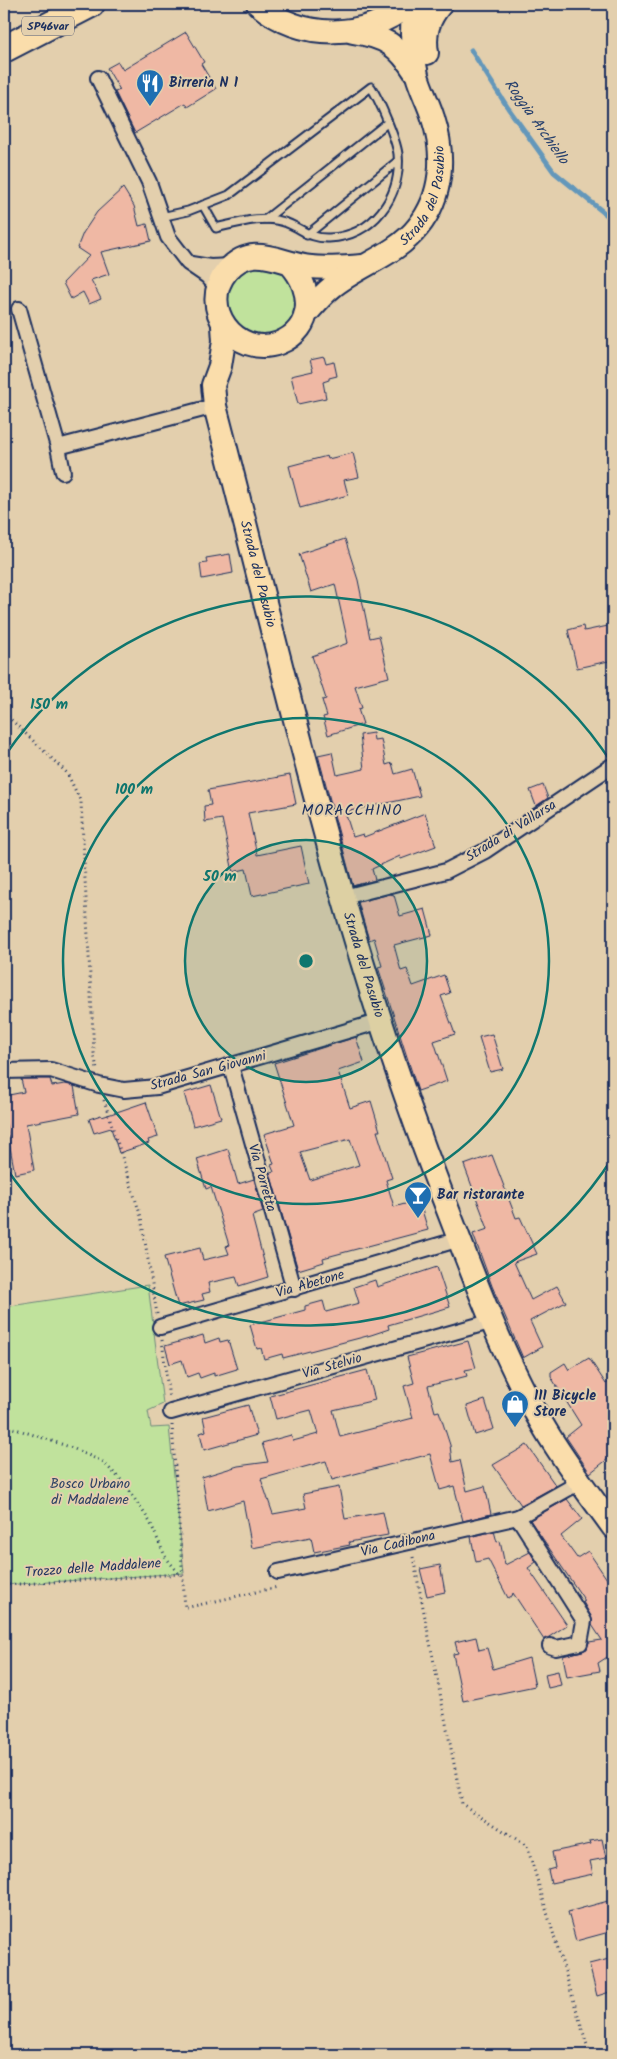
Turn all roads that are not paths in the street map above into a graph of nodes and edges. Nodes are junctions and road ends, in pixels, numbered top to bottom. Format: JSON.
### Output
{"nodes":[{"id":1,"x":91,"y":4,"type":"edge"},
{"id":2,"x":258,"y":4,"type":"edge"},
{"id":3,"x":410,"y":4,"type":"edge"},
{"id":4,"x":415,"y":4,"type":"edge"},
{"id":5,"x":441,"y":4,"type":"edge"},
{"id":6,"x":349,"y":32,"type":"junction"},
{"id":7,"x":4,"y":49,"type":"edge"},
{"id":8,"x":418,"y":77,"type":"junction"},
{"id":9,"x":98,"y":78,"type":"dead end"},
{"id":10,"x":387,"y":123,"type":"junction"},
{"id":11,"x":398,"y":161,"type":"junction"},
{"id":12,"x":203,"y":205,"type":"junction"},
{"id":13,"x":161,"y":217,"type":"junction"},
{"id":14,"x":266,"y":219,"type":"junction"},
{"id":15,"x":419,"y":226,"type":"junction"},
{"id":16,"x":307,"y":235,"type":"junction"},
{"id":17,"x":188,"y":263,"type":"junction"},
{"id":18,"x":290,"y":265,"type":"junction"},
{"id":19,"x":367,"y":265,"type":"junction"},
{"id":20,"x":232,"y":266,"type":"junction"},
{"id":21,"x":218,"y":288,"type":"junction"},
{"id":22,"x":20,"y":309,"type":"dead end"},
{"id":23,"x":305,"y":315,"type":"junction"},
{"id":24,"x":223,"y":326,"type":"junction"},
{"id":25,"x":255,"y":346,"type":"junction"},
{"id":26,"x":220,"y":366,"type":"junction"},
{"id":27,"x":215,"y":406,"type":"junction"},
{"id":28,"x":58,"y":447,"type":"junction"},
{"id":29,"x":64,"y":472,"type":"dead end"},
{"id":30,"x":613,"y":764,"type":"edge"},
{"id":31,"x":344,"y":897,"type":"junction"},
{"id":32,"x":381,"y":1021,"type":"junction"},
{"id":33,"x":231,"y":1066,"type":"junction"},
{"id":34,"x":4,"y":1071,"type":"edge"},
{"id":35,"x":460,"y":1239,"type":"junction"},
{"id":36,"x":294,"y":1289,"type":"junction"},
{"id":37,"x":493,"y":1321,"type":"junction"},
{"id":38,"x":160,"y":1327,"type":"road end"},
{"id":39,"x":171,"y":1412,"type":"road end"},
{"id":40,"x":580,"y":1482,"type":"junction"},
{"id":41,"x":518,"y":1517,"type":"junction"},
{"id":42,"x":613,"y":1528,"type":"edge"},
{"id":43,"x":278,"y":1572,"type":"dead end"},
{"id":44,"x":550,"y":1646,"type":"dead end"}],
"edges":[{"from":1,"to":7,"type":"highway","number":"SP46var"},
{"from":2,"to":6,"type":"main road"},
{"from":3,"to":6,"type":"main road"},
{"from":4,"to":8,"type":"main road","name":"Strada del Pasubio"},
{"from":5,"to":15,"type":"main road"},
{"from":6,"to":8,"type":"main road","name":"Strada del Pasubio"},
{"from":8,"to":15,"type":"main road","name":"Strada del Pasubio"},
{"from":9,"to":13,"type":"street"},
{"from":10,"to":11,"type":"lane"},
{"from":10,"to":12,"type":"lane"},
{"from":10,"to":14,"type":"lane"},
{"from":11,"to":16,"type":"lane"},
{"from":11,"to":16,"type":"lane"},
{"from":12,"to":13,"type":"lane"},
{"from":12,"to":14,"type":"lane"},
{"from":13,"to":17,"type":"street"},
{"from":14,"to":16,"type":"lane"},
{"from":15,"to":19,"type":"main road","name":"Strada del Pasubio"},
{"from":17,"to":20,"type":"street","name":"Strada del Pasubio"},
{"from":17,"to":21,"type":"street"},
{"from":18,"to":19,"type":"main road","name":"Strada del Pasubio"},
{"from":18,"to":20,"type":"main road","name":"Strada del Pasubio"},
{"from":18,"to":23,"type":"main road"},
{"from":19,"to":23,"type":"main road","name":"Strada del Pasubio"},
{"from":20,"to":21,"type":"main road"},
{"from":21,"to":24,"type":"main road","name":"Strada del Pasubio"},
{"from":22,"to":28,"type":"street"},
{"from":23,"to":25,"type":"main road","name":"Strada del Pasubio"},
{"from":24,"to":25,"type":"main road"},
{"from":24,"to":26,"type":"main road","name":"Strada del Pasubio"},
{"from":25,"to":26,"type":"main road","name":"Strada del Pasubio"},
{"from":26,"to":27,"type":"main road","name":"Strada del Pasubio"},
{"from":27,"to":28,"type":"street"},
{"from":27,"to":31,"type":"main road","name":"Strada del Pasubio"},
{"from":28,"to":29,"type":"street"},
{"from":30,"to":31,"type":"street","name":"Strada di Vallarsa"},
{"from":31,"to":32,"type":"main road","name":"Strada del Pasubio"},
{"from":32,"to":33,"type":"street","name":"Strada San Giovanni"},
{"from":32,"to":35,"type":"main road","name":"Strada del Pasubio"},
{"from":33,"to":34,"type":"street","name":"Strada San Giovanni"},
{"from":33,"to":36,"type":"street","name":"Via Porretta"},
{"from":35,"to":36,"type":"street","name":"Via Abetone"},
{"from":35,"to":37,"type":"main road","name":"Strada del Pasubio"},
{"from":36,"to":38,"type":"street","name":"Via Abetone"},
{"from":37,"to":39,"type":"street","name":"Via Stelvio"},
{"from":37,"to":40,"type":"main road","name":"Strada del Pasubio"},
{"from":40,"to":41,"type":"street","name":"Via Cadibona"},
{"from":40,"to":42,"type":"main road","name":"Strada del Pasubio"},
{"from":41,"to":43,"type":"street","name":"Via Cadibona"},
{"from":41,"to":44,"type":"street"}]}
